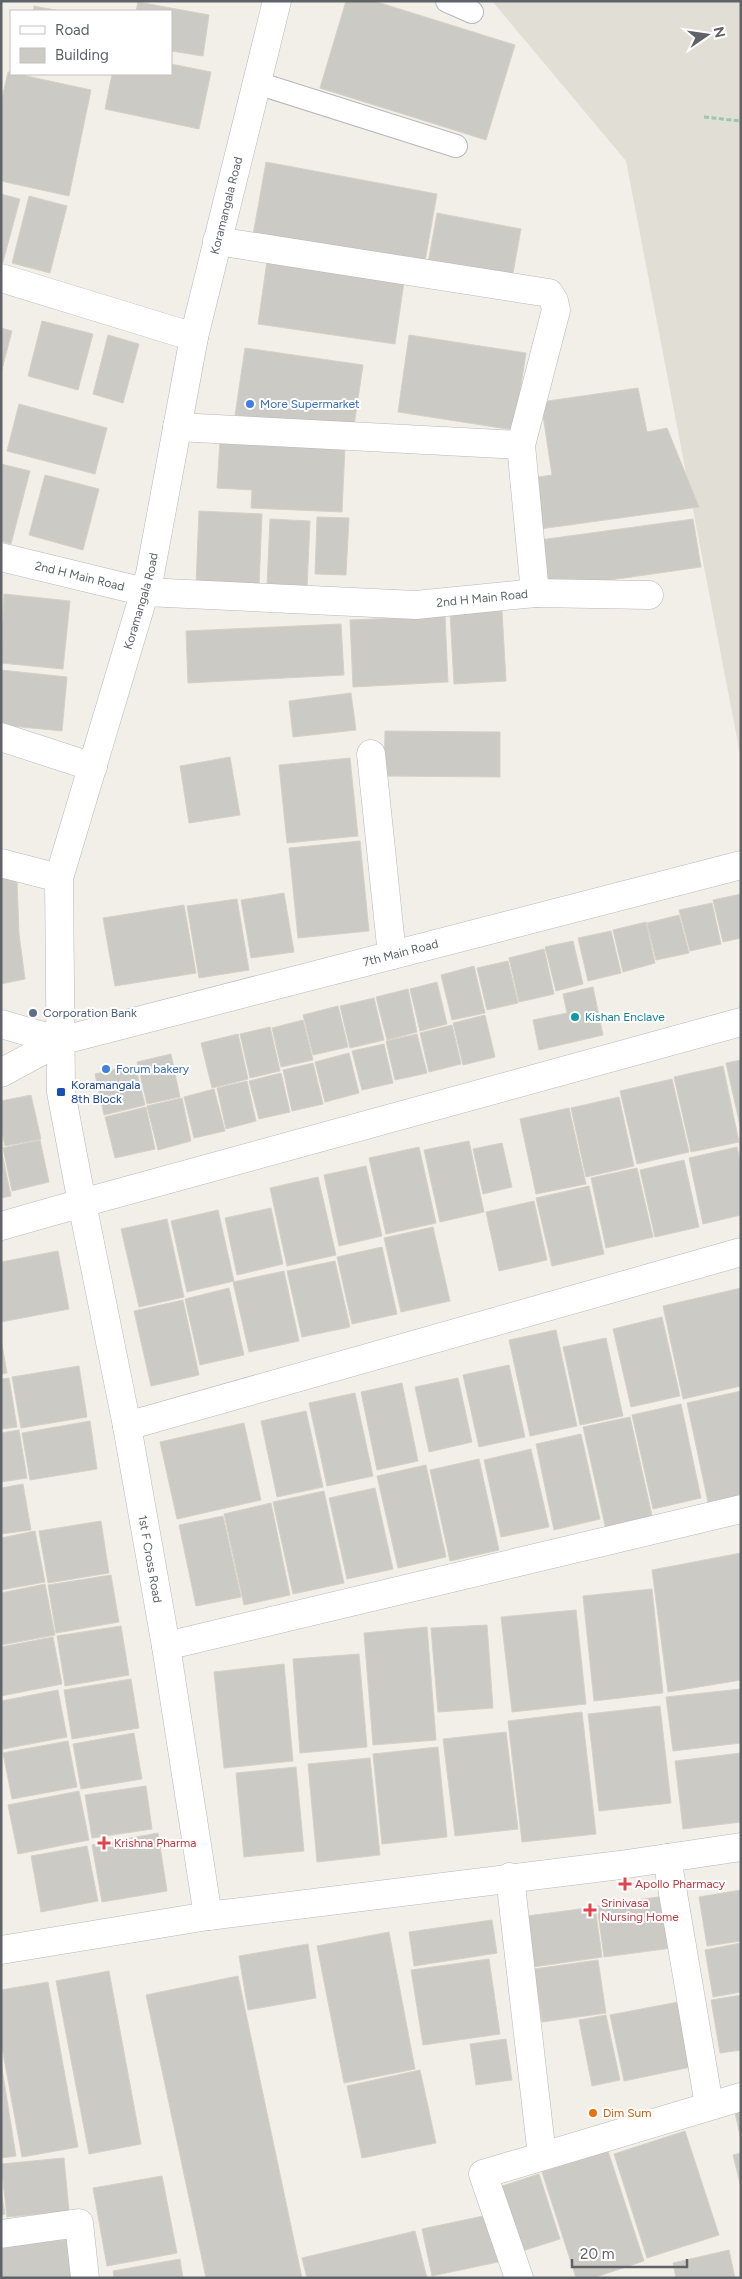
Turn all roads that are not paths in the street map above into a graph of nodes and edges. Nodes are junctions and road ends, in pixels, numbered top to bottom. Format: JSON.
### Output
{"nodes":[{"id":1,"x":277,"y":1,"type":"edge"},
{"id":2,"x":447,"y":1,"type":"edge"},
{"id":3,"x":472,"y":12,"type":"dead end"},
{"id":4,"x":257,"y":83,"type":"junction"},
{"id":5,"x":456,"y":146,"type":"dead end"},
{"id":6,"x":217,"y":241,"type":"junction"},
{"id":7,"x":1,"y":278,"type":"edge"},
{"id":8,"x":194,"y":337,"type":"junction"},
{"id":9,"x":177,"y":426,"type":"junction"},
{"id":10,"x":521,"y":445,"type":"junction"},
{"id":11,"x":1,"y":557,"type":"edge"},
{"id":12,"x":145,"y":592,"type":"junction"},
{"id":13,"x":535,"y":593,"type":"junction"},
{"id":14,"x":649,"y":595,"type":"dead end"},
{"id":15,"x":1,"y":737,"type":"edge"},
{"id":16,"x":371,"y":754,"type":"dead end"},
{"id":17,"x":93,"y":766,"type":"junction"},
{"id":18,"x":1,"y":863,"type":"edge"},
{"id":19,"x":741,"y":865,"type":"edge"},
{"id":20,"x":59,"y":878,"type":"junction"},
{"id":21,"x":392,"y":954,"type":"junction"},
{"id":22,"x":741,"y":1022,"type":"edge"},
{"id":23,"x":1,"y":1024,"type":"edge"},
{"id":24,"x":60,"y":1041,"type":"junction"},
{"id":25,"x":1,"y":1073,"type":"edge"},
{"id":26,"x":82,"y":1203,"type":"junction"},
{"id":27,"x":1,"y":1226,"type":"edge"},
{"id":28,"x":741,"y":1252,"type":"edge"},
{"id":29,"x":127,"y":1426,"type":"junction"},
{"id":30,"x":741,"y":1509,"type":"edge"},
{"id":31,"x":166,"y":1646,"type":"junction"},
{"id":32,"x":741,"y":1847,"type":"edge"},
{"id":33,"x":667,"y":1858,"type":"junction"},
{"id":34,"x":510,"y":1877,"type":"junction"},
{"id":35,"x":208,"y":1916,"type":"junction"},
{"id":36,"x":1,"y":1950,"type":"edge"},
{"id":37,"x":741,"y":2097,"type":"edge"},
{"id":38,"x":709,"y":2105,"type":"junction"},
{"id":39,"x":542,"y":2156,"type":"junction"},
{"id":40,"x":1,"y":2234,"type":"edge"},
{"id":41,"x":86,"y":2278,"type":"edge"},
{"id":42,"x":519,"y":2278,"type":"edge"}],
"edges":[{"from":1,"to":4,"type":"street","name":"Koramangala Road"},
{"from":2,"to":3,"type":"lane"},
{"from":4,"to":5,"type":"lane"},
{"from":4,"to":6,"type":"street","name":"Koramangala Road"},
{"from":6,"to":8,"type":"street","name":"Koramangala Road"},
{"from":6,"to":10,"type":"street","name":"2nd H Main Road"},
{"from":7,"to":8,"type":"street"},
{"from":8,"to":9,"type":"street","name":"Koramangala Road"},
{"from":9,"to":10,"type":"street"},
{"from":9,"to":12,"type":"street","name":"Koramangala Road"},
{"from":10,"to":13,"type":"street","name":"2nd H Main Road"},
{"from":11,"to":12,"type":"street","name":"2nd H Main Road"},
{"from":12,"to":13,"type":"street","name":"2nd H Main Road"},
{"from":12,"to":17,"type":"street","name":"Koramangala Road"},
{"from":13,"to":14,"type":"street"},
{"from":15,"to":17,"type":"street"},
{"from":16,"to":21,"type":"street"},
{"from":17,"to":20,"type":"street","name":"Koramangala Road"},
{"from":18,"to":20,"type":"street"},
{"from":19,"to":21,"type":"street","name":"7th Main Road"},
{"from":20,"to":24,"type":"street","name":"Koramangala Road"},
{"from":21,"to":24,"type":"street","name":"7th Main Road"},
{"from":22,"to":26,"type":"street"},
{"from":23,"to":24,"type":"street"},
{"from":24,"to":25,"type":"street","name":"7th Main Road"},
{"from":24,"to":26,"type":"street","name":"Koramangala Road"},
{"from":26,"to":27,"type":"street"},
{"from":26,"to":29,"type":"street","name":"1st F Cross Road"},
{"from":28,"to":29,"type":"street"},
{"from":29,"to":31,"type":"street","name":"1st F Cross Road"},
{"from":30,"to":31,"type":"street"},
{"from":31,"to":35,"type":"street","name":"1st F Cross Road"},
{"from":32,"to":33,"type":"street"},
{"from":33,"to":34,"type":"street"},
{"from":33,"to":38,"type":"street"},
{"from":34,"to":35,"type":"street"},
{"from":34,"to":39,"type":"street"},
{"from":35,"to":36,"type":"street"},
{"from":37,"to":38,"type":"street"},
{"from":38,"to":39,"type":"street"},
{"from":39,"to":42,"type":"street"},
{"from":40,"to":41,"type":"street"}]}
